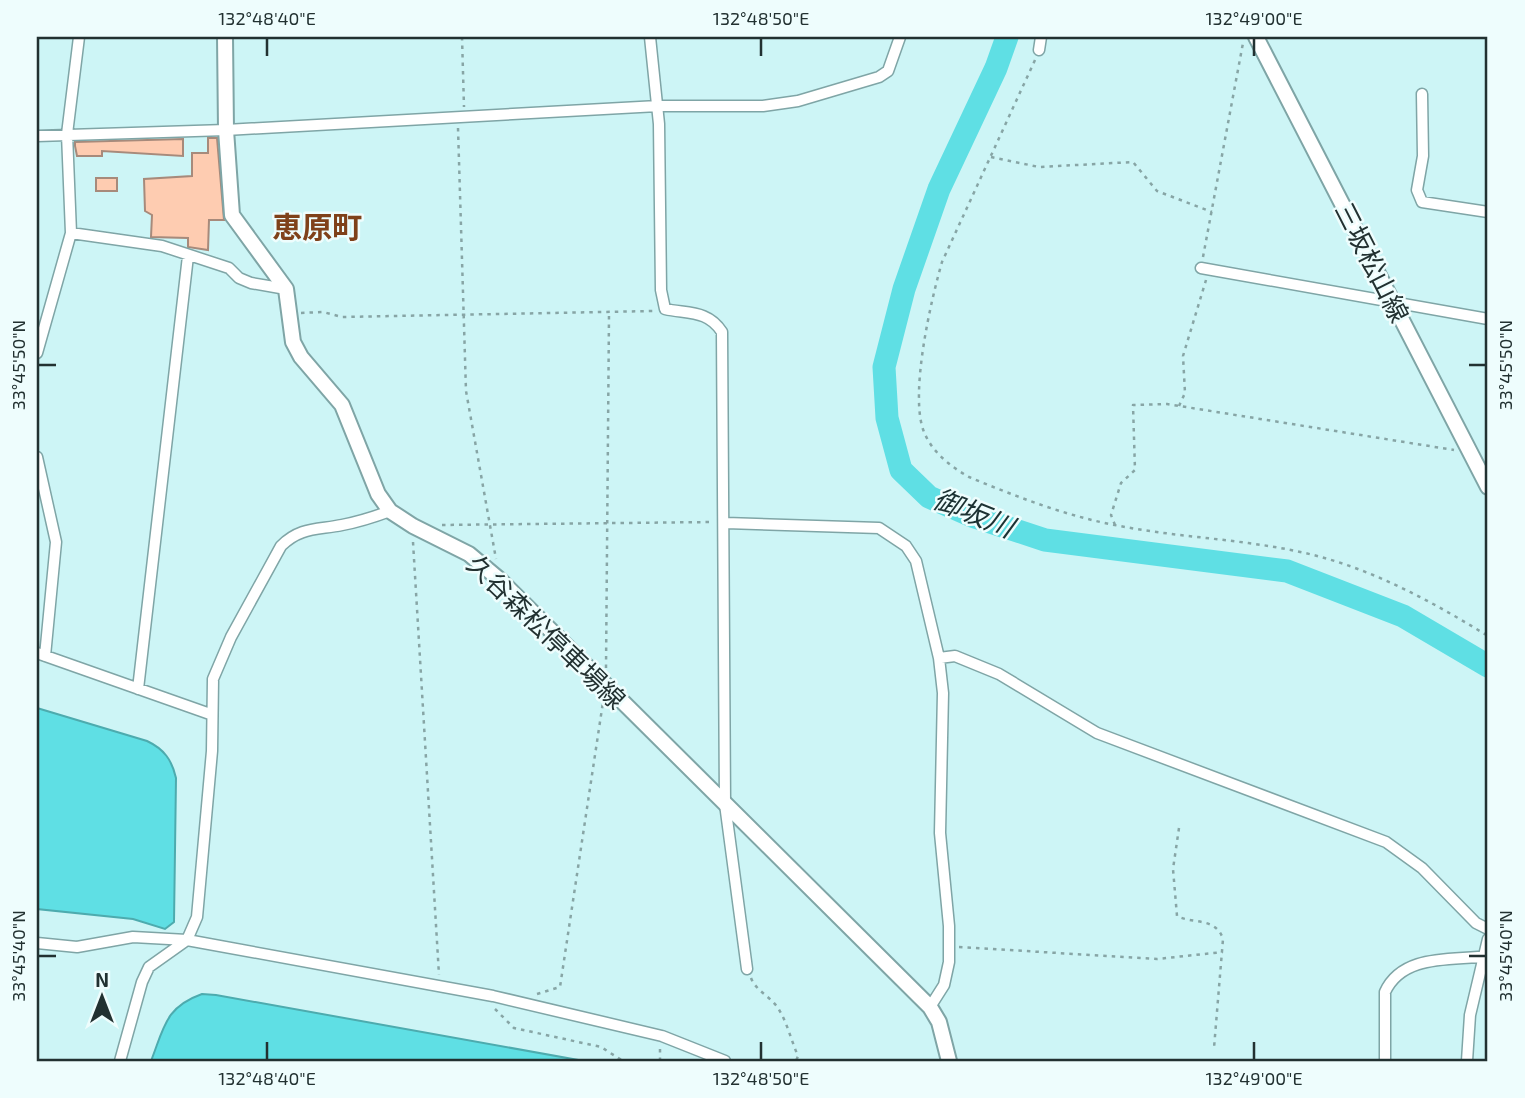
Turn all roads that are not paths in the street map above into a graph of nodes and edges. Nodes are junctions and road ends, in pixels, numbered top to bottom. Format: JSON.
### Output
{"nodes":[{"id":1,"x":79,"y":37,"type":"edge"},
{"id":2,"x":225,"y":37,"type":"edge"},
{"id":3,"x":650,"y":37,"type":"edge"},
{"id":4,"x":900,"y":37,"type":"edge"},
{"id":5,"x":1041,"y":37,"type":"edge"},
{"id":6,"x":1256,"y":37,"type":"edge"},
{"id":7,"x":1039,"y":50,"type":"road end"},
{"id":8,"x":1422,"y":94,"type":"dead end"},
{"id":9,"x":658,"y":106,"type":"junction"},
{"id":10,"x":226,"y":130,"type":"junction"},
{"id":11,"x":67,"y":134,"type":"junction"},
{"id":12,"x":37,"y":136,"type":"edge"},
{"id":13,"x":1488,"y":212,"type":"edge"},
{"id":14,"x":71,"y":233,"type":"junction"},
{"id":15,"x":188,"y":256,"type":"junction"},
{"id":16,"x":1205,"y":269,"type":"road end"},
{"id":17,"x":286,"y":289,"type":"junction"},
{"id":18,"x":1393,"y":301,"type":"junction"},
{"id":19,"x":1488,"y":319,"type":"edge"},
{"id":20,"x":37,"y":353,"type":"edge"},
{"id":21,"x":37,"y":457,"type":"edge"},
{"id":22,"x":1488,"y":487,"type":"edge"},
{"id":23,"x":390,"y":511,"type":"junction"},
{"id":24,"x":726,"y":523,"type":"junction"},
{"id":25,"x":41,"y":655,"type":"edge"},
{"id":26,"x":939,"y":658,"type":"junction"},
{"id":27,"x":138,"y":689,"type":"junction"},
{"id":28,"x":210,"y":714,"type":"junction"},
{"id":29,"x":725,"y":804,"type":"junction"},
{"id":30,"x":1488,"y":929,"type":"edge"},
{"id":31,"x":1488,"y":939,"type":"edge"},
{"id":32,"x":187,"y":940,"type":"junction"},
{"id":33,"x":37,"y":943,"type":"edge"},
{"id":34,"x":1485,"y":957,"type":"edge"},
{"id":35,"x":747,"y":968,"type":"road end"},
{"id":36,"x":930,"y":1007,"type":"junction"},
{"id":37,"x":120,"y":1061,"type":"edge"},
{"id":38,"x":725,"y":1061,"type":"edge"},
{"id":39,"x":948,"y":1061,"type":"edge"},
{"id":40,"x":1385,"y":1061,"type":"edge"},
{"id":41,"x":1467,"y":1061,"type":"edge"}],
"edges":[{"from":1,"to":11,"type":"street"},
{"from":2,"to":10,"type":"main road","name":"久谷森松停車場線"},
{"from":3,"to":9,"type":"street"},
{"from":4,"to":9,"type":"street"},
{"from":5,"to":7,"type":"street"},
{"from":6,"to":18,"type":"main road","name":"三坂松山線"},
{"from":8,"to":13,"type":"street"},
{"from":9,"to":10,"type":"street"},
{"from":9,"to":24,"type":"street"},
{"from":10,"to":11,"type":"street"},
{"from":10,"to":17,"type":"main road","name":"久谷森松停車場線"},
{"from":11,"to":12,"type":"street"},
{"from":11,"to":14,"type":"street"},
{"from":14,"to":15,"type":"street"},
{"from":14,"to":20,"type":"street"},
{"from":15,"to":17,"type":"street"},
{"from":15,"to":27,"type":"street"},
{"from":16,"to":18,"type":"street"},
{"from":17,"to":23,"type":"main road","name":"久谷森松停車場線"},
{"from":18,"to":19,"type":"street"},
{"from":18,"to":22,"type":"main road","name":"三坂松山線"},
{"from":21,"to":25,"type":"street"},
{"from":23,"to":28,"type":"street"},
{"from":23,"to":29,"type":"main road","name":"久谷森松停車場線"},
{"from":24,"to":26,"type":"street"},
{"from":24,"to":29,"type":"street"},
{"from":25,"to":27,"type":"street"},
{"from":26,"to":30,"type":"street"},
{"from":26,"to":36,"type":"street"},
{"from":27,"to":28,"type":"street"},
{"from":28,"to":32,"type":"street"},
{"from":29,"to":35,"type":"street"},
{"from":29,"to":36,"type":"main road","name":"久谷森松停車場線"},
{"from":31,"to":34,"type":"street"},
{"from":32,"to":33,"type":"street"},
{"from":32,"to":37,"type":"street"},
{"from":32,"to":38,"type":"street"},
{"from":34,"to":40,"type":"street"},
{"from":34,"to":41,"type":"street"},
{"from":36,"to":39,"type":"main road","name":"久谷森松停車場線"}]}
